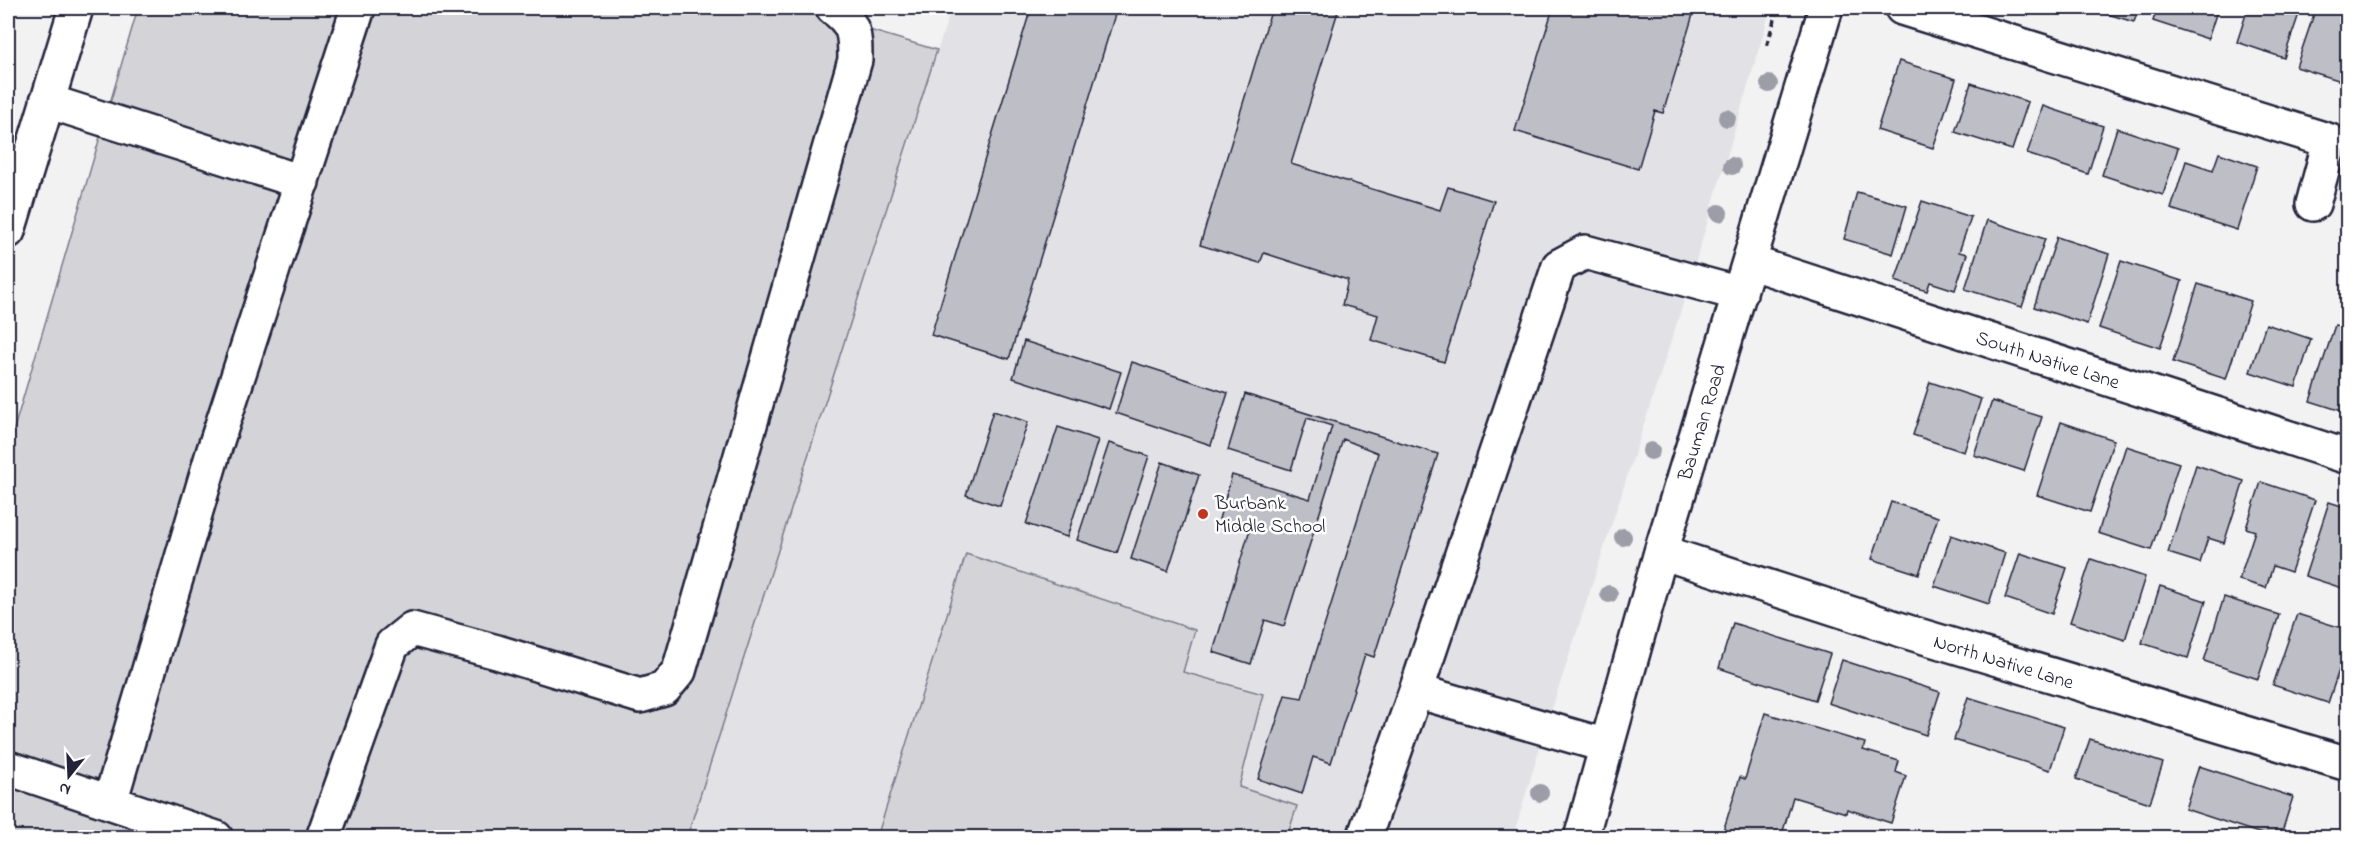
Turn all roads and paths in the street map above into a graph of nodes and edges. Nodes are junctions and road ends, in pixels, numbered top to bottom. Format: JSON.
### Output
{"nodes":[{"id":1,"x":76,"y":8,"type":"edge"},
{"id":2,"x":358,"y":8,"type":"edge"},
{"id":3,"x":833,"y":8,"type":"edge"},
{"id":4,"x":1778,"y":8,"type":"edge"},
{"id":5,"x":1826,"y":8,"type":"edge"},
{"id":6,"x":1902,"y":8,"type":"edge"},
{"id":7,"x":1767,"y":45,"type":"dead end"},
{"id":8,"x":47,"y":101,"type":"junction"},
{"id":9,"x":302,"y":183,"type":"junction"},
{"id":10,"x":2313,"y":204,"type":"dead end"},
{"id":11,"x":8,"y":231,"type":"edge"},
{"id":12,"x":1749,"y":262,"type":"junction"},
{"id":13,"x":1740,"y":294,"type":"junction"},
{"id":14,"x":2348,"y":457,"type":"edge"},
{"id":15,"x":1661,"y":552,"type":"junction"},
{"id":16,"x":1416,"y":691,"type":"junction"},
{"id":17,"x":1607,"y":746,"type":"junction"},
{"id":18,"x":2348,"y":764,"type":"edge"},
{"id":19,"x":8,"y":768,"type":"edge"},
{"id":20,"x":110,"y":802,"type":"junction"},
{"id":21,"x":216,"y":837,"type":"edge"},
{"id":22,"x":323,"y":837,"type":"edge"},
{"id":23,"x":1364,"y":837,"type":"edge"},
{"id":24,"x":1581,"y":837,"type":"edge"}],
"edges":[{"from":1,"to":8,"type":"street"},
{"from":2,"to":9,"type":"street"},
{"from":3,"to":22,"type":"street"},
{"from":4,"to":7,"type":"path"},
{"from":5,"to":12,"type":"street","name":"Bauman Road"},
{"from":6,"to":10,"type":"street"},
{"from":8,"to":9,"type":"street"},
{"from":8,"to":11,"type":"street"},
{"from":9,"to":20,"type":"street"},
{"from":12,"to":13,"type":"street","name":"Bauman Road"},
{"from":12,"to":14,"type":"street","name":"South Native Lane"},
{"from":13,"to":15,"type":"street","name":"Bauman Road"},
{"from":13,"to":16,"type":"street"},
{"from":15,"to":17,"type":"street","name":"Bauman Road"},
{"from":15,"to":18,"type":"street","name":"North Native Lane"},
{"from":16,"to":17,"type":"street"},
{"from":16,"to":23,"type":"street"},
{"from":17,"to":24,"type":"street","name":"Bauman Road"},
{"from":19,"to":20,"type":"street"},
{"from":20,"to":21,"type":"street"}]}
